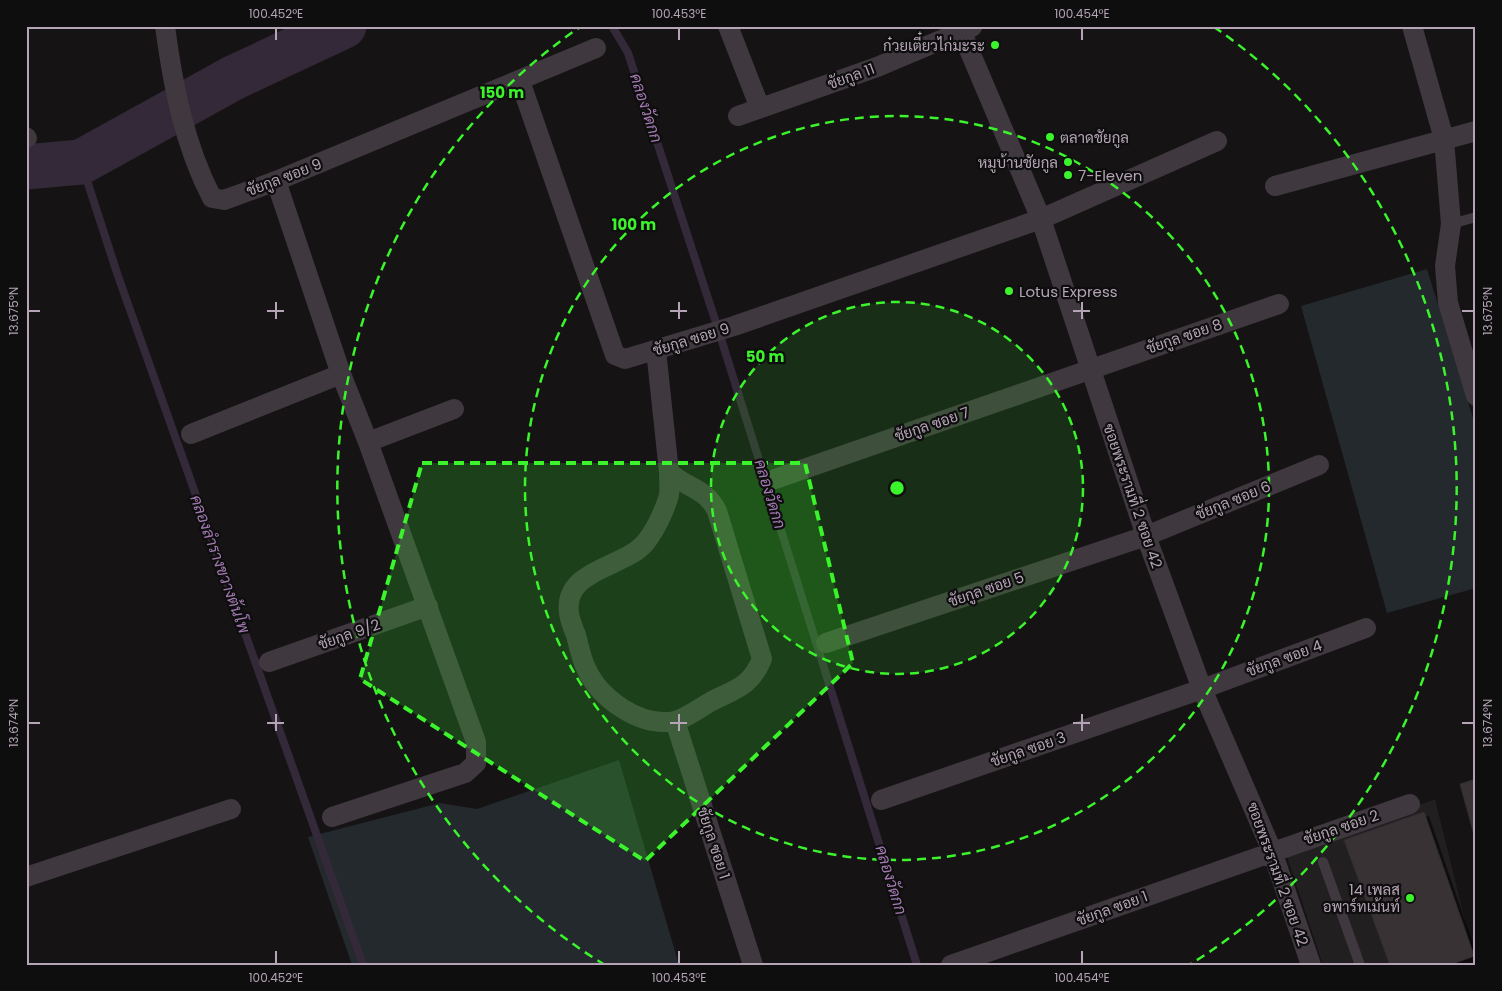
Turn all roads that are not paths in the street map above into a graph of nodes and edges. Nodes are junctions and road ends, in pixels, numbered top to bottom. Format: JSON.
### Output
{"nodes":[{"id":1,"x":165,"y":26,"type":"edge"},
{"id":2,"x":728,"y":26,"type":"edge"},
{"id":3,"x":1412,"y":26,"type":"edge"},
{"id":4,"x":965,"y":28,"type":"edge"},
{"id":5,"x":596,"y":48,"type":"dead end"},
{"id":6,"x":520,"y":81,"type":"junction"},
{"id":7,"x":760,"y":108,"type":"junction"},
{"id":8,"x":738,"y":116,"type":"dead end"},
{"id":9,"x":1476,"y":131,"type":"edge"},
{"id":10,"x":1444,"y":139,"type":"junction"},
{"id":11,"x":1217,"y":141,"type":"dead end"},
{"id":12,"x":276,"y":181,"type":"junction"},
{"id":13,"x":1275,"y":186,"type":"dead end"},
{"id":14,"x":1476,"y":217,"type":"edge"},
{"id":15,"x":1041,"y":219,"type":"junction"},
{"id":16,"x":1451,"y":224,"type":"junction"},
{"id":17,"x":1279,"y":304,"type":"dead end"},
{"id":18,"x":656,"y":350,"type":"junction"},
{"id":19,"x":1089,"y":369,"type":"junction"},
{"id":20,"x":341,"y":374,"type":"junction"},
{"id":21,"x":1476,"y":396,"type":"edge"},
{"id":22,"x":454,"y":409,"type":"dead end"},
{"id":23,"x":192,"y":434,"type":"dead end"},
{"id":24,"x":368,"y":442,"type":"junction"},
{"id":25,"x":1319,"y":465,"type":"dead end"},
{"id":26,"x":669,"y":472,"type":"junction"},
{"id":27,"x":775,"y":480,"type":"dead end"},
{"id":28,"x":1146,"y":536,"type":"junction"},
{"id":29,"x":428,"y":606,"type":"junction"},
{"id":30,"x":1366,"y":628,"type":"dead end"},
{"id":31,"x":826,"y":643,"type":"dead end"},
{"id":32,"x":269,"y":662,"type":"dead end"},
{"id":33,"x":1202,"y":689,"type":"junction"},
{"id":34,"x":675,"y":720,"type":"junction"},
{"id":35,"x":881,"y":800,"type":"dead end"},
{"id":36,"x":1410,"y":804,"type":"dead end"},
{"id":37,"x":231,"y":809,"type":"dead end"},
{"id":38,"x":332,"y":816,"type":"dead end"},
{"id":39,"x":1272,"y":851,"type":"junction"},
{"id":40,"x":1323,"y":862,"type":"dead end"},
{"id":41,"x":26,"y":877,"type":"edge"},
{"id":42,"x":753,"y":965,"type":"edge"},
{"id":43,"x":952,"y":965,"type":"edge"},
{"id":44,"x":1311,"y":965,"type":"edge"},
{"id":45,"x":1360,"y":965,"type":"edge"}],
"edges":[{"from":1,"to":12,"type":"street","name":"ชัยกูล ซอย 9"},
{"from":2,"to":7,"type":"street"},
{"from":3,"to":10,"type":"street"},
{"from":4,"to":7,"type":"street","name":"ชัยกูล 11"},
{"from":4,"to":15,"type":"street","name":"ซอยพระรามที่ 2 ซอย 42"},
{"from":5,"to":6,"type":"street","name":"ชัยกูล ซอย 9"},
{"from":6,"to":12,"type":"street","name":"ชัยกูล ซอย 9"},
{"from":6,"to":18,"type":"street","name":"ชัยกูล ซอย 9"},
{"from":7,"to":8,"type":"street","name":"ชัยกูล 11"},
{"from":9,"to":10,"type":"street"},
{"from":10,"to":13,"type":"street"},
{"from":10,"to":16,"type":"street"},
{"from":11,"to":15,"type":"street","name":"ชัยกูล ซอย 9"},
{"from":12,"to":20,"type":"street"},
{"from":14,"to":16,"type":"lane"},
{"from":15,"to":18,"type":"street","name":"ชัยกูล ซอย 9"},
{"from":15,"to":19,"type":"street","name":"ซอยพระรามที่ 2 ซอย 42"},
{"from":16,"to":21,"type":"street"},
{"from":17,"to":19,"type":"street","name":"ชัยกูล ซอย 8"},
{"from":18,"to":26,"type":"street"},
{"from":19,"to":27,"type":"street","name":"ชัยกูล ซอย 7"},
{"from":19,"to":28,"type":"street","name":"ซอยพระรามที่ 2 ซอย 42"},
{"from":20,"to":23,"type":"street"},
{"from":20,"to":24,"type":"street"},
{"from":22,"to":24,"type":"street"},
{"from":24,"to":29,"type":"street"},
{"from":25,"to":28,"type":"street","name":"ชัยกูล ซอย 6"},
{"from":26,"to":34,"type":"street"},
{"from":26,"to":34,"type":"street"},
{"from":28,"to":31,"type":"street","name":"ชัยกูล ซอย 5"},
{"from":28,"to":33,"type":"street","name":"ซอยพระรามที่ 2 ซอย 42"},
{"from":29,"to":32,"type":"street","name":"ชัยกูล 9/2"},
{"from":29,"to":38,"type":"street"},
{"from":30,"to":33,"type":"street","name":"ชัยกูล ซอย 4"},
{"from":33,"to":35,"type":"street","name":"ชัยกูล ซอย 3"},
{"from":33,"to":39,"type":"street","name":"ซอยพระรามที่ 2 ซอย 42"},
{"from":34,"to":42,"type":"street","name":"ชัยกูล ซอย 1"},
{"from":36,"to":39,"type":"street","name":"ชัยกูล ซอย 2"},
{"from":37,"to":41,"type":"street"},
{"from":39,"to":43,"type":"street","name":"ชัยกูล ซอย 1"},
{"from":39,"to":44,"type":"street","name":"ซอยพระรามที่ 2 ซอย 42"},
{"from":40,"to":45,"type":"lane"}]}
